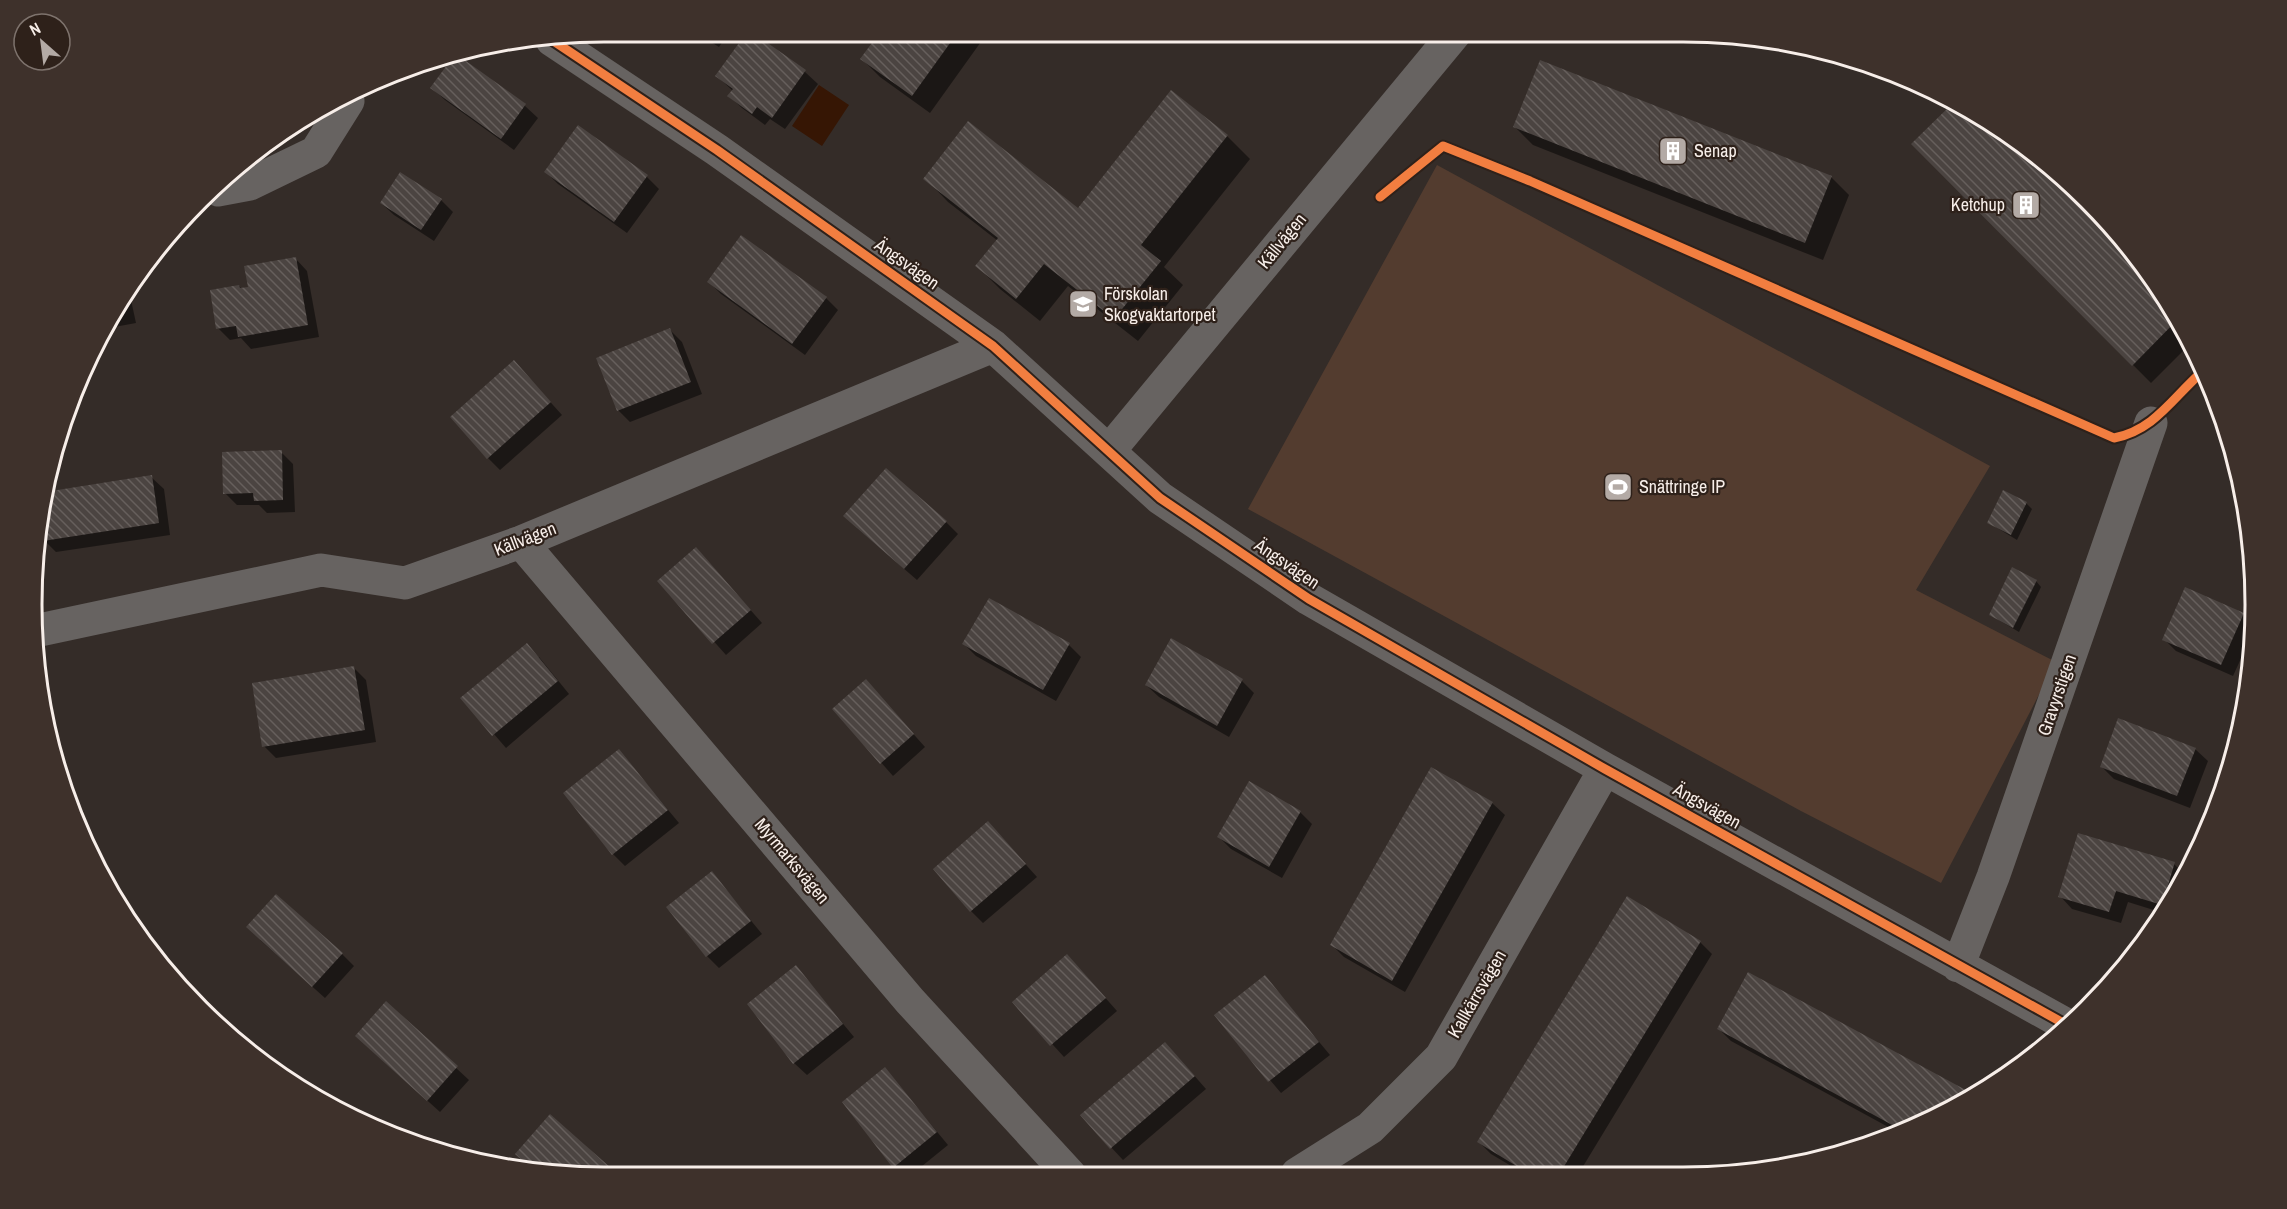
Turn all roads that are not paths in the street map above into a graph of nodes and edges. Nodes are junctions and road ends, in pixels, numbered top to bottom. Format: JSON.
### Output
{"nodes":[{"id":1,"x":1448,"y":42,"type":"edge"},
{"id":2,"x":558,"y":44,"type":"edge"},
{"id":3,"x":344,"y":106,"type":"edge"},
{"id":4,"x":227,"y":188,"type":"edge"},
{"id":5,"x":993,"y":346,"type":"junction"},
{"id":6,"x":2151,"y":423,"type":"dead end"},
{"id":7,"x":1109,"y":451,"type":"junction"},
{"id":8,"x":521,"y":542,"type":"junction"},
{"id":9,"x":43,"y":629,"type":"edge"},
{"id":10,"x":1605,"y":768,"type":"junction"},
{"id":11,"x":1958,"y":966,"type":"junction"},
{"id":12,"x":2060,"y":1021,"type":"edge"},
{"id":13,"x":1063,"y":1167,"type":"edge"},
{"id":14,"x":1308,"y":1167,"type":"edge"}],
"edges":[{"from":1,"to":7,"type":"street","name":"Källvägen"},
{"from":2,"to":5,"type":"street","name":"Ängsvägen"},
{"from":3,"to":4,"type":"street"},
{"from":5,"to":7,"type":"street","name":"Ängsvägen"},
{"from":5,"to":8,"type":"street","name":"Källvägen"},
{"from":6,"to":11,"type":"street","name":"Gravyrstigen"},
{"from":7,"to":10,"type":"street","name":"Ängsvägen"},
{"from":8,"to":9,"type":"street","name":"Källvägen"},
{"from":8,"to":13,"type":"street","name":"Myrmarksvägen"},
{"from":10,"to":11,"type":"street","name":"Ängsvägen"},
{"from":10,"to":14,"type":"street","name":"Kallkärrsvägen"},
{"from":11,"to":12,"type":"street","name":"Ängsvägen"}]}
